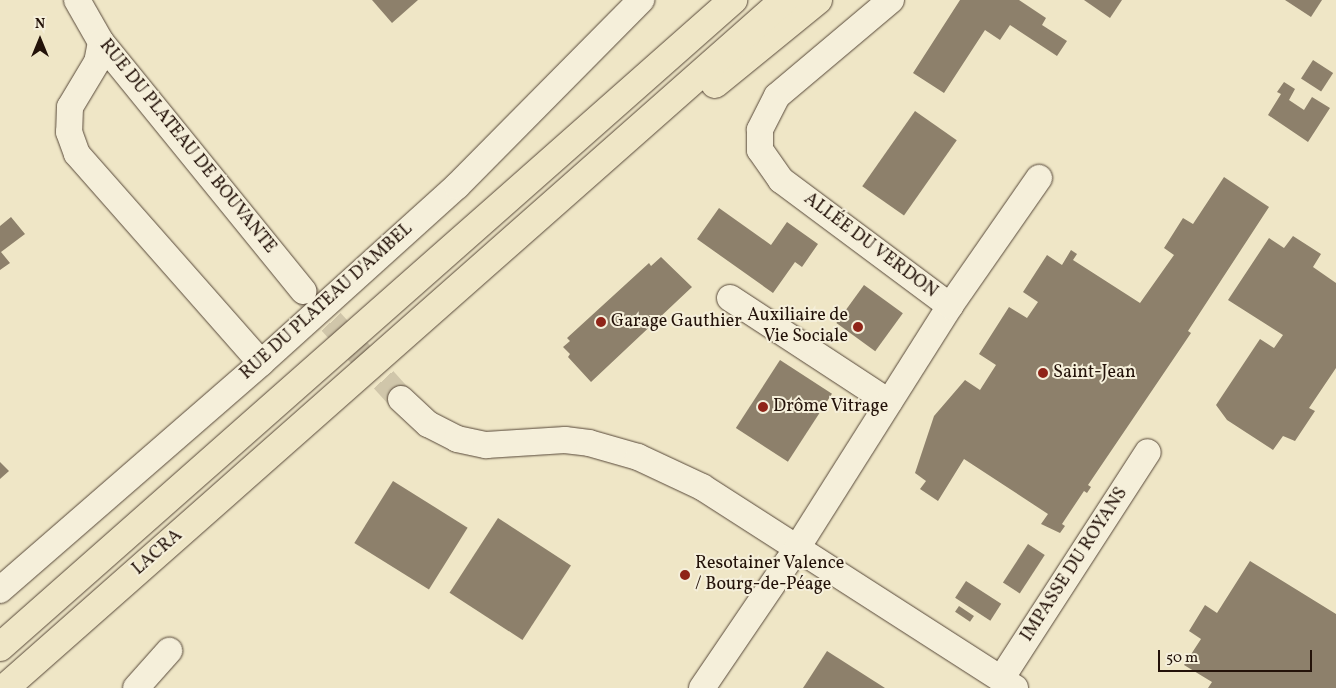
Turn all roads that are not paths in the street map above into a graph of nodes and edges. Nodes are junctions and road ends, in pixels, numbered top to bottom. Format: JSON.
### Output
{"nodes":[{"id":1,"x":77,"y":0,"type":"edge"},
{"id":2,"x":641,"y":0,"type":"edge"},
{"id":3,"x":712,"y":0,"type":"edge"},
{"id":4,"x":733,"y":0,"type":"edge"},
{"id":5,"x":784,"y":0,"type":"edge"},
{"id":6,"x":818,"y":0,"type":"edge"},
{"id":7,"x":891,"y":0,"type":"edge"},
{"id":8,"x":101,"y":42,"type":"junction"},
{"id":9,"x":1039,"y":178,"type":"dead end"},
{"id":10,"x":474,"y":231,"type":"junction"},
{"id":11,"x":303,"y":291,"type":"tunnel mouth"},
{"id":12,"x":730,"y":298,"type":"dead end"},
{"id":13,"x":950,"y":306,"type":"junction"},
{"id":14,"x":261,"y":363,"type":"junction"},
{"id":15,"x":401,"y":400,"type":"tunnel mouth"},
{"id":16,"x":889,"y":402,"type":"junction"},
{"id":17,"x":311,"y":417,"type":"junction"},
{"id":18,"x":1148,"y":452,"type":"dead end"},
{"id":19,"x":797,"y":548,"type":"junction"},
{"id":20,"x":0,"y":590,"type":"edge"},
{"id":21,"x":0,"y":647,"type":"edge"},
{"id":22,"x":169,"y":651,"type":"dead end"},
{"id":23,"x":1008,"y":684,"type":"edge"},
{"id":24,"x":5,"y":688,"type":"edge"},
{"id":25,"x":136,"y":688,"type":"edge"},
{"id":26,"x":702,"y":688,"type":"edge"}],
"edges":[{"from":1,"to":8,"type":"street","name":"RUE DU PLATEAU DE BOUVANTE"},
{"from":2,"to":14,"type":"street","name":"RUE DU PLATEAU D'AMBEL"},
{"from":3,"to":10,"type":"highway"},
{"from":4,"to":10,"type":"highway"},
{"from":5,"to":17,"type":"highway"},
{"from":6,"to":17,"type":"highway"},
{"from":7,"to":13,"type":"street","name":"ALLÉE DU VERDON"},
{"from":8,"to":11,"type":"street","name":"RUE DU PLATEAU DE BOUVANTE"},
{"from":8,"to":14,"type":"street"},
{"from":9,"to":13,"type":"street"},
{"from":10,"to":21,"type":"highway"},
{"from":12,"to":16,"type":"street"},
{"from":13,"to":16,"type":"street","name":"ALLÉE DU VERDON"},
{"from":14,"to":20,"type":"street","name":"RUE DU PLATEAU D'AMBEL"},
{"from":15,"to":19,"type":"street"},
{"from":16,"to":19,"type":"street","name":"ALLÉE DU VERDON"},
{"from":17,"to":24,"type":"highway","name":"LACRA"},
{"from":18,"to":23,"type":"street","name":"IMPASSE DU ROYANS"},
{"from":19,"to":23,"type":"street"},
{"from":19,"to":26,"type":"street","name":"ALLÉE DU VERDON"},
{"from":22,"to":25,"type":"street"}]}
